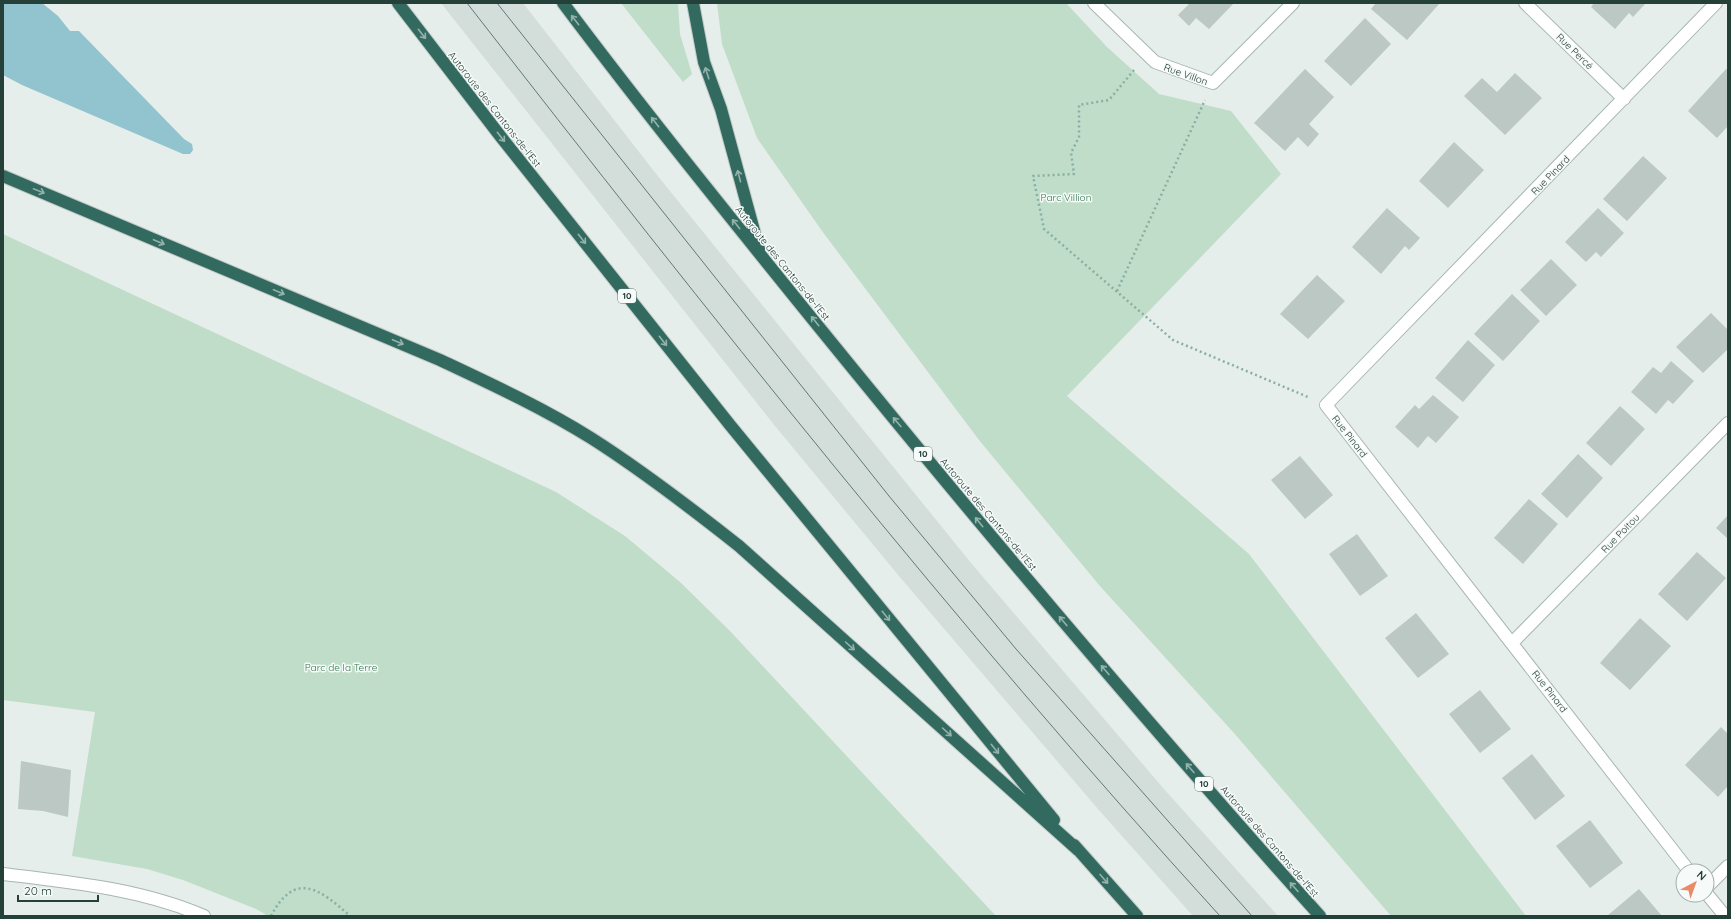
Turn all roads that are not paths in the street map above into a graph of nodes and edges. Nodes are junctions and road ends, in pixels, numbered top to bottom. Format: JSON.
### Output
{"nodes":[{"id":1,"x":398,"y":3,"type":"edge"},
{"id":2,"x":563,"y":3,"type":"edge"},
{"id":3,"x":693,"y":3,"type":"edge"},
{"id":4,"x":1094,"y":3,"type":"edge"},
{"id":5,"x":1293,"y":3,"type":"edge"},
{"id":6,"x":1525,"y":3,"type":"edge"},
{"id":7,"x":1716,"y":3,"type":"edge"},
{"id":8,"x":1624,"y":98,"type":"junction"},
{"id":9,"x":3,"y":176,"type":"edge"},
{"id":10,"x":761,"y":254,"type":"junction"},
{"id":11,"x":1728,"y":423,"type":"edge"},
{"id":12,"x":1512,"y":643,"type":"junction"},
{"id":13,"x":1078,"y":850,"type":"junction"},
{"id":14,"x":1683,"y":863,"type":"edge"},
{"id":15,"x":1728,"y":866,"type":"edge"},
{"id":16,"x":3,"y":874,"type":"edge"},
{"id":17,"x":1715,"y":879,"type":"edge"},
{"id":18,"x":1714,"y":903,"type":"edge"},
{"id":19,"x":204,"y":916,"type":"edge"},
{"id":20,"x":1137,"y":916,"type":"edge"},
{"id":21,"x":1320,"y":916,"type":"edge"},
{"id":22,"x":1725,"y":916,"type":"edge"}],
"edges":[{"from":1,"to":13,"type":"highway","name":"Autoroute des Cantons-de-l'Est","number":"10","one_way":true},
{"from":10,"to":2,"type":"highway","name":"Autoroute des Cantons-de-l'Est","number":"10","one_way":true},
{"from":10,"to":3,"type":"highway","one_way":true},
{"from":4,"to":5,"type":"street","name":"Rue Villon"},
{"from":6,"to":8,"type":"street","name":"Rue Percé"},
{"from":7,"to":8,"type":"street","name":"Rue Pinard"},
{"from":8,"to":12,"type":"street","name":"Rue Pinard"},
{"from":9,"to":13,"type":"highway","one_way":true},
{"from":21,"to":10,"type":"highway","name":"Autoroute des Cantons-de-l'Est","number":"10","one_way":true},
{"from":11,"to":12,"type":"street","name":"Rue Poitou"},
{"from":12,"to":14,"type":"street","name":"Rue Pinard"},
{"from":13,"to":20,"type":"highway","name":"Autoroute des Cantons-de-l'Est","number":"10","one_way":true},
{"from":15,"to":17,"type":"street"},
{"from":16,"to":19,"type":"street"},
{"from":18,"to":22,"type":"street"}]}
